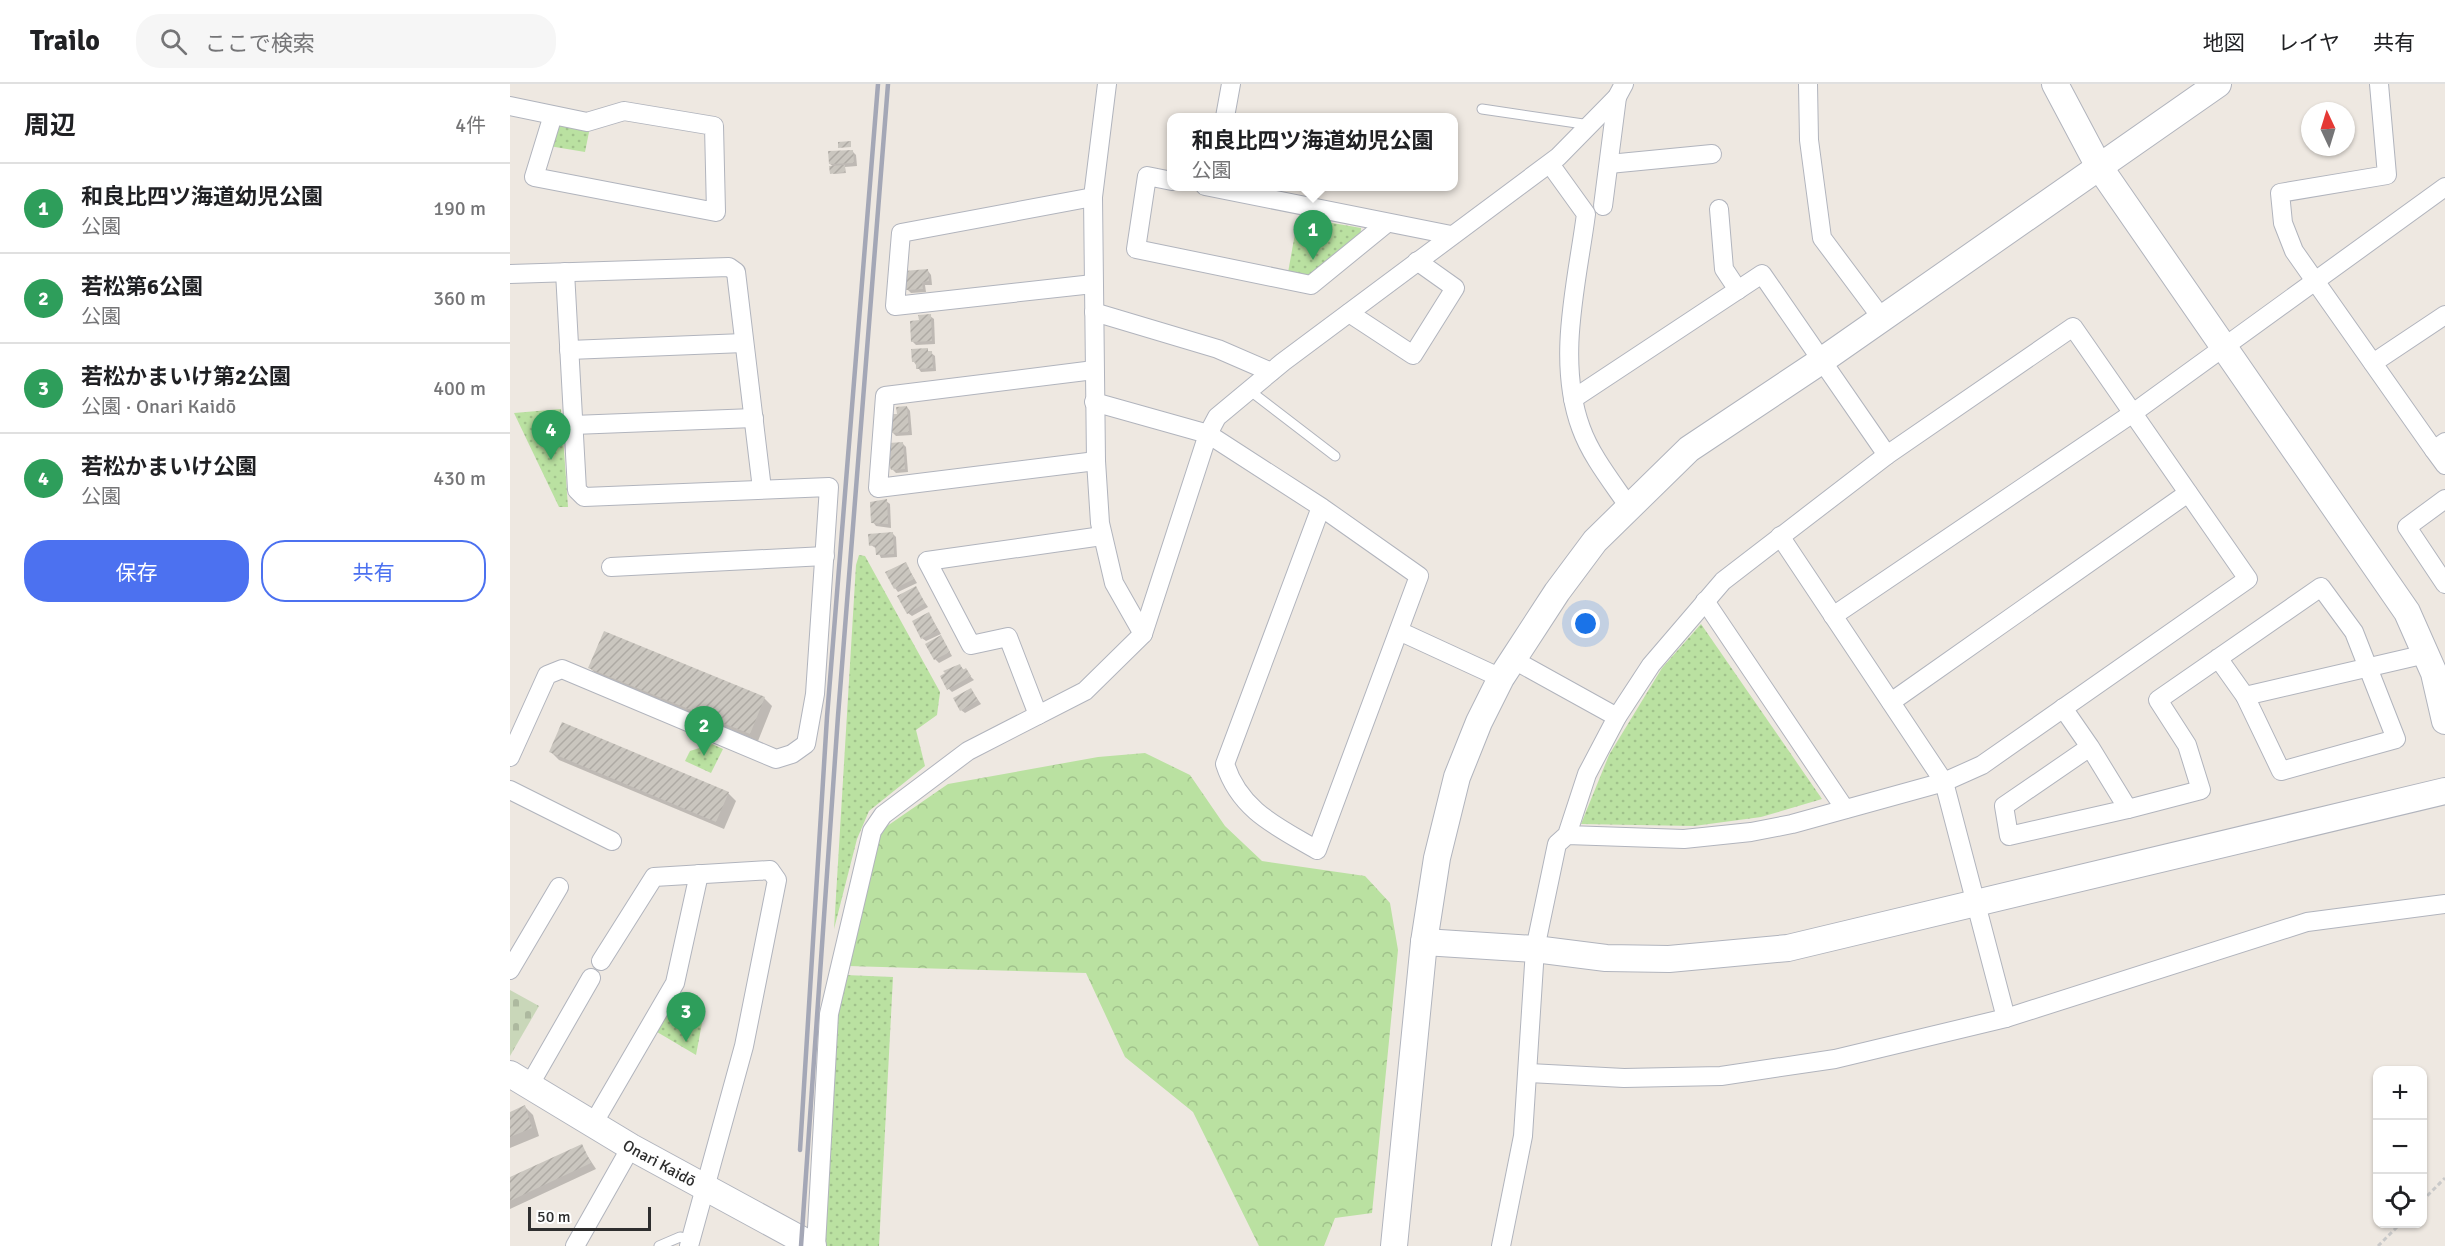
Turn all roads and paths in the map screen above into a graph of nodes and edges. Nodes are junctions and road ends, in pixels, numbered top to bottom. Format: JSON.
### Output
{"nodes":[{"id":1,"x":1107,"y":84,"type":"edge"},
{"id":2,"x":1231,"y":84,"type":"edge"},
{"id":3,"x":1808,"y":84,"type":"edge"},
{"id":4,"x":2055,"y":84,"type":"edge"},
{"id":5,"x":2379,"y":84,"type":"edge"},
{"id":6,"x":2211,"y":86,"type":"edge"},
{"id":7,"x":1621,"y":91,"type":"edge"},
{"id":8,"x":510,"y":106,"type":"edge"},
{"id":9,"x":1482,"y":109,"type":"dead end"},
{"id":10,"x":1226,"y":113,"type":"edge"},
{"id":11,"x":553,"y":115,"type":"junction"},
{"id":12,"x":1590,"y":125,"type":"junction"},
{"id":13,"x":1712,"y":154,"type":"dead end"},
{"id":14,"x":1550,"y":164,"type":"junction"},
{"id":15,"x":1609,"y":164,"type":"junction"},
{"id":16,"x":2098,"y":165,"type":"junction"},
{"id":17,"x":1167,"y":180,"type":"edge"},
{"id":18,"x":2445,"y":187,"type":"edge"},
{"id":19,"x":1229,"y":191,"type":"edge"},
{"id":20,"x":1093,"y":197,"type":"junction"},
{"id":21,"x":1603,"y":206,"type":"dead end"},
{"id":22,"x":1719,"y":210,"type":"dead end"},
{"id":23,"x":1387,"y":224,"type":"junction"},
{"id":24,"x":1451,"y":235,"type":"junction"},
{"id":25,"x":1418,"y":261,"type":"junction"},
{"id":26,"x":565,"y":272,"type":"junction"},
{"id":27,"x":510,"y":274,"type":"edge"},
{"id":28,"x":2314,"y":280,"type":"junction"},
{"id":29,"x":1093,"y":284,"type":"junction"},
{"id":30,"x":1738,"y":290,"type":"junction"},
{"id":31,"x":1094,"y":312,"type":"junction"},
{"id":32,"x":1349,"y":313,"type":"junction"},
{"id":33,"x":2445,"y":315,"type":"edge"},
{"id":34,"x":1881,"y":317,"type":"junction"},
{"id":35,"x":744,"y":343,"type":"junction"},
{"id":36,"x":2224,"y":347,"type":"junction"},
{"id":37,"x":569,"y":350,"type":"junction"},
{"id":38,"x":1824,"y":359,"type":"junction"},
{"id":39,"x":2373,"y":363,"type":"junction"},
{"id":40,"x":1094,"y":370,"type":"junction"},
{"id":41,"x":1271,"y":372,"type":"junction"},
{"id":42,"x":1249,"y":390,"type":"junction"},
{"id":43,"x":1573,"y":399,"type":"junction"},
{"id":44,"x":1094,"y":402,"type":"junction"},
{"id":45,"x":2133,"y":413,"type":"junction"},
{"id":46,"x":754,"y":418,"type":"junction"},
{"id":47,"x":573,"y":424,"type":"junction"},
{"id":48,"x":1208,"y":434,"type":"junction"},
{"id":49,"x":2440,"y":446,"type":"edge"},
{"id":50,"x":1887,"y":455,"type":"junction"},
{"id":51,"x":1335,"y":456,"type":"dead end"},
{"id":52,"x":1095,"y":461,"type":"junction"},
{"id":53,"x":2445,"y":465,"type":"edge"},
{"id":54,"x":762,"y":489,"type":"junction"},
{"id":55,"x":2188,"y":493,"type":"junction"},
{"id":56,"x":2445,"y":499,"type":"edge"},
{"id":57,"x":1321,"y":507,"type":"junction"},
{"id":58,"x":1629,"y":507,"type":"junction"},
{"id":59,"x":1102,"y":536,"type":"junction"},
{"id":60,"x":1780,"y":536,"type":"junction"},
{"id":61,"x":825,"y":556,"type":"junction"},
{"id":62,"x":611,"y":567,"type":"dead end"},
{"id":63,"x":2445,"y":584,"type":"edge"},
{"id":64,"x":1705,"y":602,"type":"junction"},
{"id":65,"x":1833,"y":616,"type":"junction"},
{"id":66,"x":1399,"y":631,"type":"junction"},
{"id":67,"x":1143,"y":634,"type":"junction"},
{"id":68,"x":2426,"y":654,"type":"junction"},
{"id":69,"x":2218,"y":658,"type":"junction"},
{"id":70,"x":2368,"y":667,"type":"junction"},
{"id":71,"x":1508,"y":669,"type":"junction"},
{"id":72,"x":2245,"y":696,"type":"junction"},
{"id":73,"x":1891,"y":702,"type":"junction"},
{"id":74,"x":2063,"y":708,"type":"junction"},
{"id":75,"x":1038,"y":715,"type":"junction"},
{"id":76,"x":1617,"y":717,"type":"junction"},
{"id":77,"x":2445,"y":721,"type":"edge"},
{"id":78,"x":2090,"y":747,"type":"junction"},
{"id":79,"x":511,"y":753,"type":"edge"},
{"id":80,"x":1944,"y":782,"type":"junction"},
{"id":81,"x":510,"y":790,"type":"edge"},
{"id":82,"x":2445,"y":791,"type":"edge"},
{"id":83,"x":1845,"y":809,"type":"junction"},
{"id":84,"x":2128,"y":809,"type":"junction"},
{"id":85,"x":607,"y":834,"type":"dead end"},
{"id":86,"x":1567,"y":835,"type":"junction"},
{"id":87,"x":699,"y":874,"type":"junction"},
{"id":88,"x":557,"y":899,"type":"dead end"},
{"id":89,"x":1977,"y":902,"type":"junction"},
{"id":90,"x":2445,"y":904,"type":"edge"},
{"id":91,"x":1424,"y":942,"type":"junction"},
{"id":92,"x":1535,"y":949,"type":"junction"},
{"id":93,"x":601,"y":961,"type":"dead end"},
{"id":94,"x":510,"y":969,"type":"edge"},
{"id":95,"x":591,"y":978,"type":"dead end"},
{"id":96,"x":2006,"y":1018,"type":"junction"},
{"id":97,"x":1529,"y":1073,"type":"junction"},
{"id":98,"x":520,"y":1080,"type":"edge"},
{"id":99,"x":593,"y":1124,"type":"junction"},
{"id":100,"x":631,"y":1147,"type":"junction"},
{"id":101,"x":2445,"y":1178,"type":"edge"},
{"id":102,"x":705,"y":1186,"type":"junction"},
{"id":103,"x":2427,"y":1196,"type":"edge"},
{"id":104,"x":2396,"y":1228,"type":"edge"},
{"id":105,"x":689,"y":1242,"type":"edge"},
{"id":106,"x":575,"y":1246,"type":"edge"},
{"id":107,"x":659,"y":1246,"type":"edge"},
{"id":108,"x":814,"y":1246,"type":"edge"},
{"id":109,"x":1394,"y":1246,"type":"edge"},
{"id":110,"x":1501,"y":1246,"type":"edge"},
{"id":111,"x":2378,"y":1246,"type":"edge"}],
"edges":[{"from":1,"to":20,"type":"street"},
{"from":2,"to":10,"type":"street"},
{"from":3,"to":34,"type":"street"},
{"from":4,"to":16,"type":"street"},
{"from":5,"to":28,"type":"street"},
{"from":6,"to":16,"type":"street"},
{"from":7,"to":12,"type":"street"},
{"from":7,"to":15,"type":"street"},
{"from":8,"to":11,"type":"street"},
{"from":9,"to":12,"type":"lane"},
{"from":11,"to":11,"type":"street"},
{"from":12,"to":14,"type":"street"},
{"from":13,"to":15,"type":"street"},
{"from":14,"to":24,"type":"street"},
{"from":14,"to":43,"type":"street"},
{"from":15,"to":21,"type":"street"},
{"from":16,"to":34,"type":"street"},
{"from":16,"to":36,"type":"street"},
{"from":17,"to":23,"type":"street"},
{"from":18,"to":28,"type":"street"},
{"from":19,"to":23,"type":"street"},
{"from":20,"to":29,"type":"street"},
{"from":20,"to":29,"type":"street"},
{"from":22,"to":30,"type":"street"},
{"from":23,"to":24,"type":"street"},
{"from":24,"to":25,"type":"street"},
{"from":25,"to":32,"type":"street"},
{"from":25,"to":32,"type":"street"},
{"from":26,"to":27,"type":"street"},
{"from":26,"to":35,"type":"street"},
{"from":26,"to":37,"type":"street"},
{"from":28,"to":36,"type":"street"},
{"from":28,"to":39,"type":"street"},
{"from":29,"to":31,"type":"street"},
{"from":30,"to":38,"type":"street"},
{"from":30,"to":43,"type":"street"},
{"from":31,"to":40,"type":"street"},
{"from":31,"to":41,"type":"street"},
{"from":32,"to":41,"type":"street"},
{"from":33,"to":39,"type":"street"},
{"from":34,"to":38,"type":"street"},
{"from":35,"to":37,"type":"street"},
{"from":35,"to":46,"type":"street"},
{"from":36,"to":45,"type":"street"},
{"from":36,"to":68,"type":"street"},
{"from":37,"to":47,"type":"street"},
{"from":38,"to":50,"type":"street"},
{"from":38,"to":58,"type":"street"},
{"from":39,"to":49,"type":"street"},
{"from":40,"to":44,"type":"street"},
{"from":40,"to":52,"type":"street"},
{"from":41,"to":42,"type":"street"},
{"from":42,"to":48,"type":"street"},
{"from":42,"to":51,"type":"lane"},
{"from":43,"to":58,"type":"street"},
{"from":44,"to":48,"type":"street"},
{"from":44,"to":52,"type":"street"},
{"from":45,"to":50,"type":"street"},
{"from":45,"to":55,"type":"street"},
{"from":45,"to":65,"type":"street"},
{"from":46,"to":47,"type":"street"},
{"from":46,"to":54,"type":"street"},
{"from":47,"to":54,"type":"street"},
{"from":48,"to":57,"type":"street"},
{"from":48,"to":67,"type":"street"},
{"from":49,"to":53,"type":"street"},
{"from":50,"to":60,"type":"street"},
{"from":52,"to":59,"type":"street"},
{"from":54,"to":61,"type":"street"},
{"from":55,"to":73,"type":"street"},
{"from":55,"to":74,"type":"street"},
{"from":56,"to":63,"type":"street"},
{"from":57,"to":66,"type":"street"},
{"from":57,"to":66,"type":"street"},
{"from":58,"to":71,"type":"street"},
{"from":59,"to":67,"type":"street"},
{"from":59,"to":75,"type":"street"},
{"from":60,"to":64,"type":"street"},
{"from":60,"to":65,"type":"street"},
{"from":61,"to":62,"type":"street"},
{"from":61,"to":79,"type":"street"},
{"from":64,"to":76,"type":"street"},
{"from":64,"to":83,"type":"street"},
{"from":65,"to":73,"type":"street"},
{"from":66,"to":71,"type":"street"},
{"from":67,"to":75,"type":"street"},
{"from":68,"to":70,"type":"street"},
{"from":68,"to":77,"type":"street"},
{"from":69,"to":70,"type":"street"},
{"from":69,"to":72,"type":"street"},
{"from":69,"to":84,"type":"street"},
{"from":70,"to":72,"type":"street"},
{"from":70,"to":72,"type":"street"},
{"from":71,"to":76,"type":"street"},
{"from":71,"to":91,"type":"street"},
{"from":73,"to":80,"type":"street"},
{"from":74,"to":78,"type":"street"},
{"from":74,"to":80,"type":"street"},
{"from":75,"to":108,"type":"street"},
{"from":76,"to":86,"type":"street"},
{"from":78,"to":84,"type":"street"},
{"from":78,"to":84,"type":"street"},
{"from":80,"to":83,"type":"street"},
{"from":80,"to":89,"type":"street"},
{"from":81,"to":85,"type":"street"},
{"from":82,"to":89,"type":"street"},
{"from":83,"to":86,"type":"street"},
{"from":86,"to":92,"type":"street"},
{"from":87,"to":93,"type":"street"},
{"from":87,"to":99,"type":"street"},
{"from":87,"to":102,"type":"street"},
{"from":88,"to":94,"type":"street"},
{"from":89,"to":92,"type":"street"},
{"from":89,"to":96,"type":"street"},
{"from":90,"to":96,"type":"street"},
{"from":91,"to":92,"type":"street"},
{"from":91,"to":109,"type":"street"},
{"from":92,"to":97,"type":"street"},
{"from":95,"to":98,"type":"street"},
{"from":96,"to":97,"type":"street"},
{"from":97,"to":110,"type":"street"},
{"from":98,"to":99,"type":"street","name":"Onari Kaidō"},
{"from":99,"to":100,"type":"street","name":"Onari Kaidō"},
{"from":100,"to":102,"type":"street","name":"Onari Kaidō"},
{"from":100,"to":106,"type":"street"},
{"from":101,"to":103,"type":"path"},
{"from":102,"to":105,"type":"street"},
{"from":102,"to":108,"type":"street","name":"Onari Kaidō"},
{"from":104,"to":111,"type":"path"},
{"from":105,"to":107,"type":"lane"}]}
